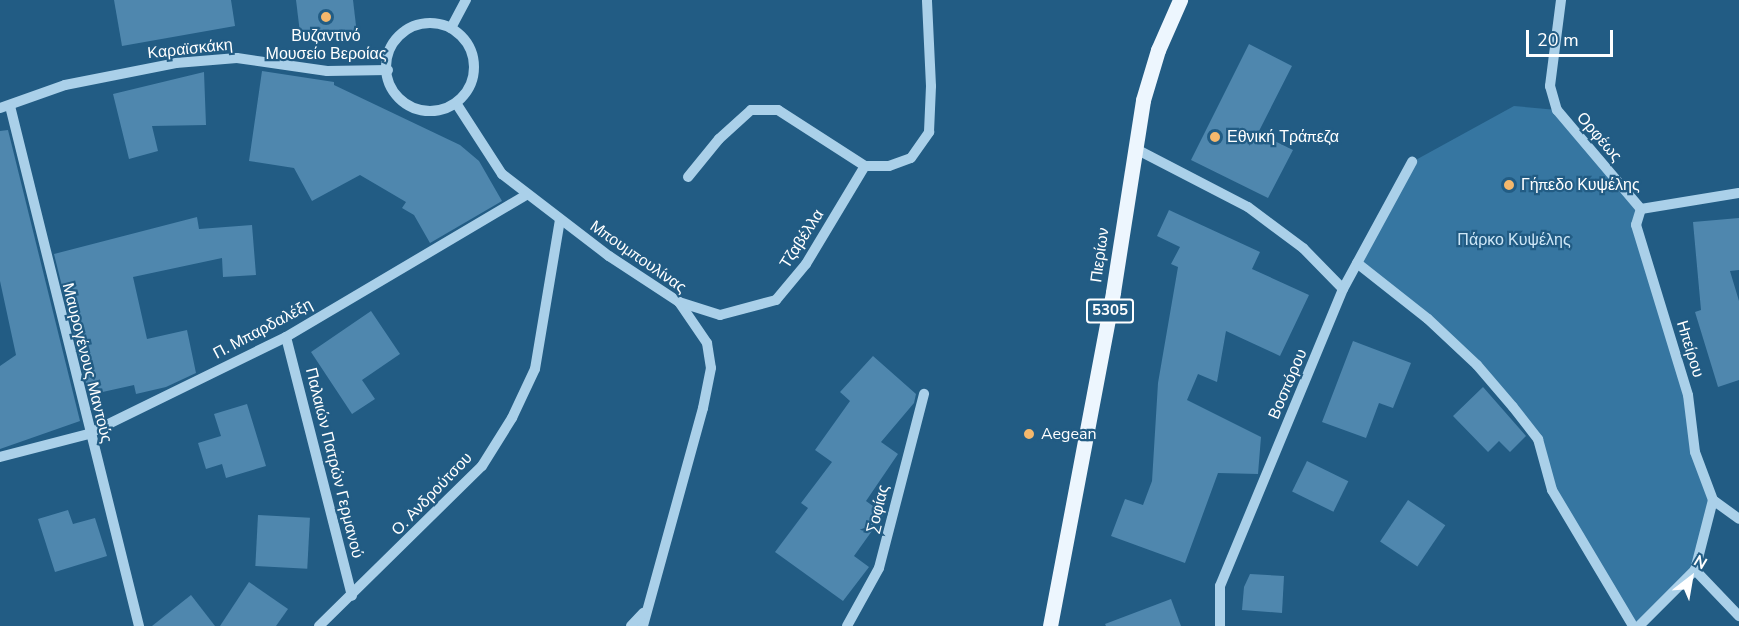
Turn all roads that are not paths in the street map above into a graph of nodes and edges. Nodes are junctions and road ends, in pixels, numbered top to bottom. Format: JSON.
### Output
{"nodes":[{"id":1,"x":466,"y":0,"type":"edge"},
{"id":2,"x":927,"y":0,"type":"edge"},
{"id":3,"x":1180,"y":0,"type":"edge"},
{"id":4,"x":1561,"y":0,"type":"edge"},
{"id":5,"x":451,"y":28,"type":"junction"},
{"id":6,"x":388,"y":70,"type":"junction"},
{"id":7,"x":456,"y":103,"type":"junction"},
{"id":8,"x":5,"y":107,"type":"edge"},
{"id":9,"x":1134,"y":148,"type":"junction"},
{"id":10,"x":1412,"y":162,"type":"dead end"},
{"id":11,"x":865,"y":166,"type":"junction"},
{"id":12,"x":688,"y":177,"type":"dead end"},
{"id":13,"x":1739,"y":193,"type":"edge"},
{"id":14,"x":526,"y":195,"type":"junction"},
{"id":15,"x":1641,"y":209,"type":"junction"},
{"id":16,"x":560,"y":219,"type":"junction"},
{"id":17,"x":1357,"y":263,"type":"junction"},
{"id":18,"x":1343,"y":290,"type":"junction"},
{"id":19,"x":679,"y":302,"type":"junction"},
{"id":20,"x":286,"y":337,"type":"junction"},
{"id":21,"x":924,"y":394,"type":"dead end"},
{"id":22,"x":88,"y":434,"type":"junction"},
{"id":23,"x":0,"y":458,"type":"edge"},
{"id":24,"x":1713,"y":500,"type":"junction"},
{"id":25,"x":1739,"y":519,"type":"edge"},
{"id":26,"x":1695,"y":570,"type":"junction"},
{"id":27,"x":352,"y":596,"type":"junction"},
{"id":28,"x":643,"y":613,"type":"junction"},
{"id":29,"x":1739,"y":616,"type":"edge"},
{"id":30,"x":139,"y":626,"type":"edge"},
{"id":31,"x":319,"y":626,"type":"edge"},
{"id":32,"x":631,"y":626,"type":"edge"},
{"id":33,"x":643,"y":626,"type":"edge"},
{"id":34,"x":847,"y":626,"type":"edge"},
{"id":35,"x":1050,"y":626,"type":"edge"},
{"id":36,"x":1220,"y":626,"type":"edge"},
{"id":37,"x":1633,"y":626,"type":"edge"},
{"id":38,"x":1639,"y":626,"type":"edge"}],
"edges":[{"from":1,"to":5,"type":"street"},
{"from":2,"to":11,"type":"street"},
{"from":3,"to":9,"type":"main road","name":"Πιερίων","number":"5305"},
{"from":4,"to":15,"type":"street","name":"Ορφέως"},
{"from":5,"to":6,"type":"street"},
{"from":5,"to":7,"type":"street"},
{"from":6,"to":7,"type":"street"},
{"from":6,"to":8,"type":"street","name":"Καραϊσκάκη"},
{"from":7,"to":14,"type":"street","name":"Μπουμπουλίνας"},
{"from":8,"to":22,"type":"street","name":"Μαυρογένους Μαντούς"},
{"from":9,"to":18,"type":"street"},
{"from":9,"to":35,"type":"main road","name":"Πιερίων","number":"5305"},
{"from":10,"to":17,"type":"street","name":"Βοσπόρου"},
{"from":11,"to":12,"type":"street"},
{"from":11,"to":19,"type":"street","name":"Τζαβέλλα"},
{"from":13,"to":15,"type":"street"},
{"from":14,"to":16,"type":"street","name":"Μπουμπουλίνας"},
{"from":14,"to":20,"type":"street","name":"Π. Μπαρδαλέξη"},
{"from":15,"to":24,"type":"street","name":"Ηπείρου"},
{"from":16,"to":19,"type":"street","name":"Μπουμπουλίνας"},
{"from":16,"to":27,"type":"street","name":"Ο. Ανδρούτσου"},
{"from":17,"to":18,"type":"street","name":"Βοσπόρου"},
{"from":17,"to":37,"type":"street"},
{"from":18,"to":36,"type":"street","name":"Βοσπόρου"},
{"from":19,"to":28,"type":"street","name":"Μπουμπουλίνας"},
{"from":20,"to":22,"type":"street","name":"Π. Μπαρδαλέξη"},
{"from":20,"to":27,"type":"street","name":"Παλαιών Πατρών Γερμανού"},
{"from":21,"to":34,"type":"street","name":"Σοφίας"},
{"from":22,"to":23,"type":"street","name":"Π. Μπαρδαλέξη"},
{"from":22,"to":30,"type":"street","name":"Μαυρογένους Μαντούς"},
{"from":24,"to":25,"type":"street"},
{"from":24,"to":26,"type":"street"},
{"from":26,"to":29,"type":"street"},
{"from":26,"to":38,"type":"street"},
{"from":27,"to":31,"type":"street","name":"Ο. Ανδρούτσου"},
{"from":28,"to":32,"type":"street"},
{"from":28,"to":33,"type":"street"}]}
